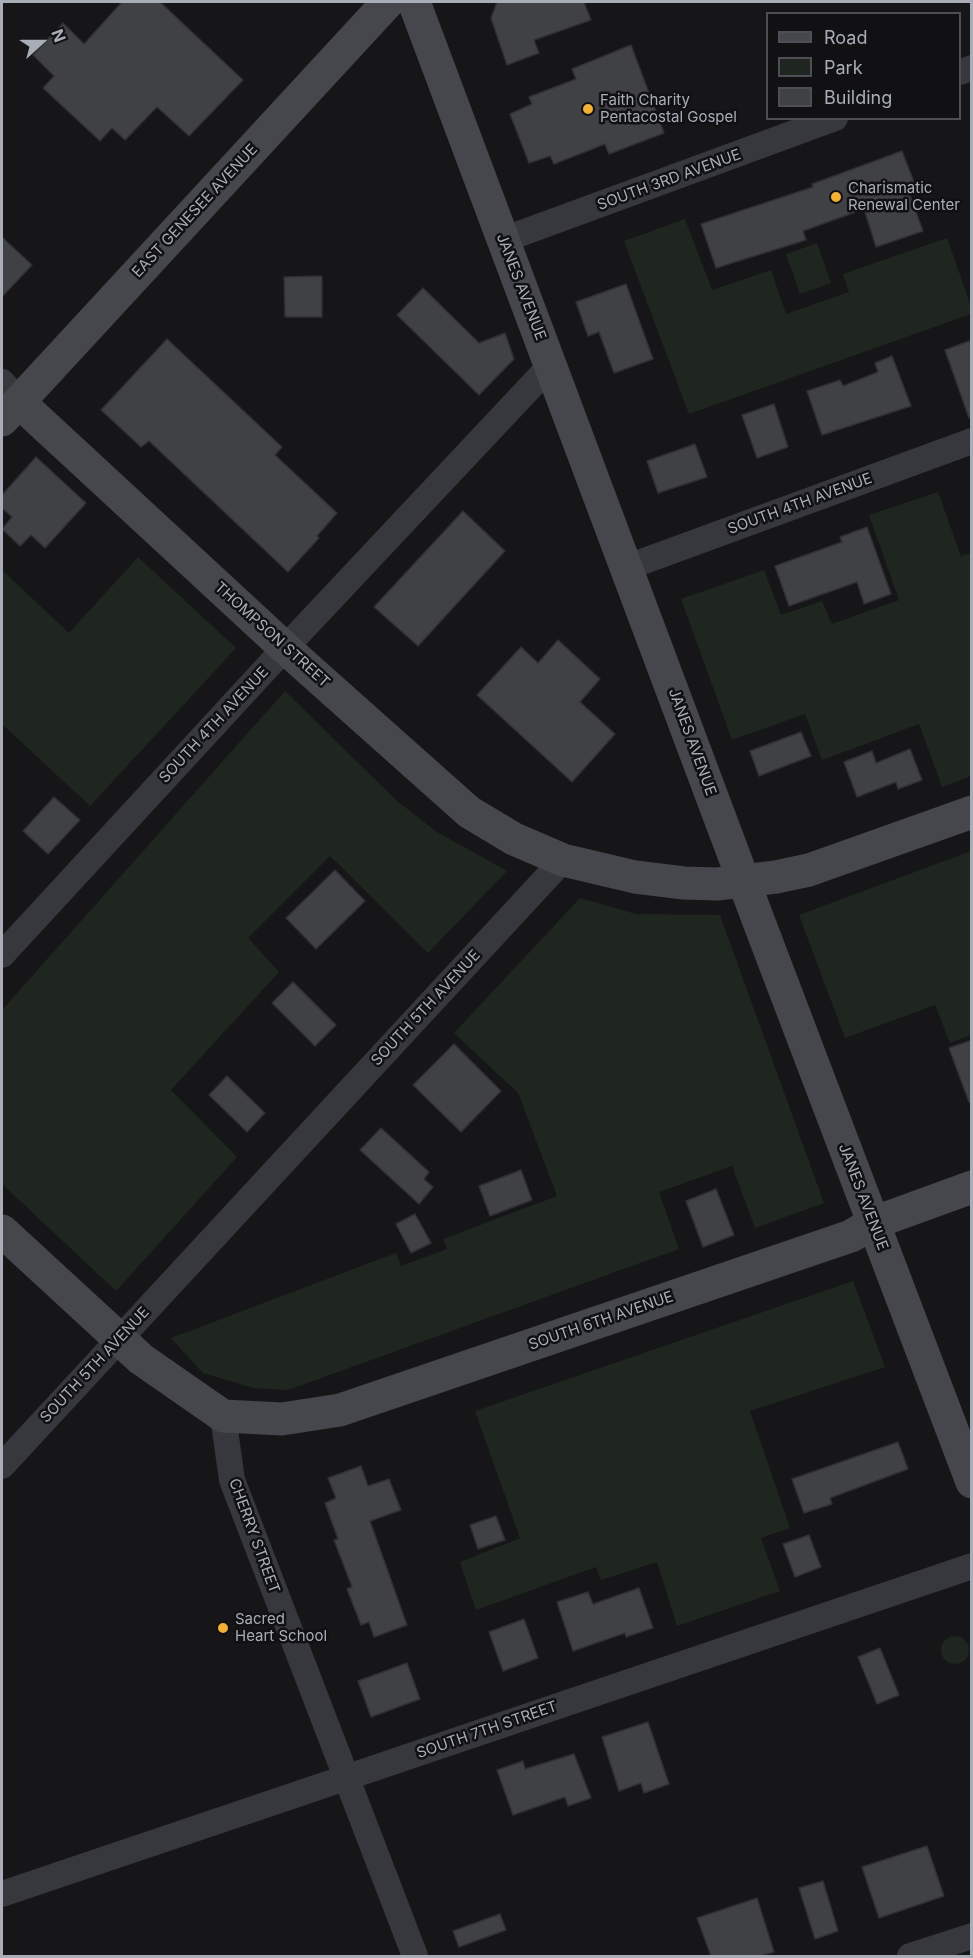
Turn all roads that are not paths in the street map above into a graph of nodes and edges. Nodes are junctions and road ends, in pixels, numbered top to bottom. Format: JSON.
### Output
{"nodes":[{"id":1,"x":388,"y":2,"type":"edge"},
{"id":2,"x":414,"y":2,"type":"edge"},
{"id":3,"x":830,"y":120,"type":"edge"},
{"id":4,"x":503,"y":240,"type":"junction"},
{"id":5,"x":550,"y":365,"type":"junction"},
{"id":6,"x":7,"y":401,"type":"edge"},
{"id":7,"x":972,"y":441,"type":"edge"},
{"id":8,"x":628,"y":567,"type":"junction"},
{"id":9,"x":285,"y":648,"type":"junction"},
{"id":10,"x":972,"y":812,"type":"edge"},
{"id":11,"x":563,"y":860,"type":"junction"},
{"id":12,"x":744,"y":881,"type":"junction"},
{"id":13,"x":2,"y":955,"type":"edge"},
{"id":14,"x":972,"y":1187,"type":"edge"},
{"id":15,"x":873,"y":1223,"type":"junction"},
{"id":16,"x":2,"y":1231,"type":"edge"},
{"id":17,"x":118,"y":1340,"type":"junction"},
{"id":18,"x":223,"y":1416,"type":"junction"},
{"id":19,"x":2,"y":1466,"type":"edge"},
{"id":20,"x":972,"y":1482,"type":"edge"},
{"id":21,"x":972,"y":1566,"type":"edge"},
{"id":22,"x":347,"y":1778,"type":"junction"},
{"id":23,"x":2,"y":1894,"type":"edge"},
{"id":24,"x":972,"y":1936,"type":"edge"},
{"id":25,"x":415,"y":1956,"type":"edge"},
{"id":26,"x":910,"y":1956,"type":"edge"}],
"edges":[{"from":1,"to":6,"type":"street","name":"EAST GENESEE AVENUE"},
{"from":2,"to":4,"type":"street","name":"JANES AVENUE"},
{"from":3,"to":4,"type":"street","name":"SOUTH 3RD AVENUE"},
{"from":4,"to":5,"type":"street","name":"JANES AVENUE"},
{"from":5,"to":8,"type":"street","name":"JANES AVENUE"},
{"from":5,"to":9,"type":"street","name":"SOUTH 4TH AVENUE"},
{"from":6,"to":9,"type":"street","name":"THOMPSON STREET"},
{"from":7,"to":8,"type":"street","name":"SOUTH 4TH AVENUE"},
{"from":8,"to":12,"type":"street","name":"JANES AVENUE"},
{"from":9,"to":11,"type":"street","name":"THOMPSON STREET"},
{"from":9,"to":13,"type":"street","name":"SOUTH 4TH AVENUE"},
{"from":10,"to":12,"type":"street"},
{"from":11,"to":12,"type":"street"},
{"from":11,"to":17,"type":"street","name":"SOUTH 5TH AVENUE"},
{"from":12,"to":15,"type":"street","name":"JANES AVENUE"},
{"from":14,"to":15,"type":"street","name":"SOUTH 6TH AVENUE"},
{"from":15,"to":18,"type":"street","name":"SOUTH 6TH AVENUE"},
{"from":15,"to":20,"type":"street","name":"JANES AVENUE"},
{"from":16,"to":17,"type":"street"},
{"from":17,"to":18,"type":"street"},
{"from":17,"to":19,"type":"street","name":"SOUTH 5TH AVENUE"},
{"from":18,"to":22,"type":"street","name":"CHERRY STREET"},
{"from":21,"to":22,"type":"street","name":"SOUTH 7TH STREET"},
{"from":22,"to":23,"type":"street","name":"SOUTH 7TH STREET"},
{"from":22,"to":25,"type":"street","name":"CHERRY STREET"},
{"from":24,"to":26,"type":"street"}]}
